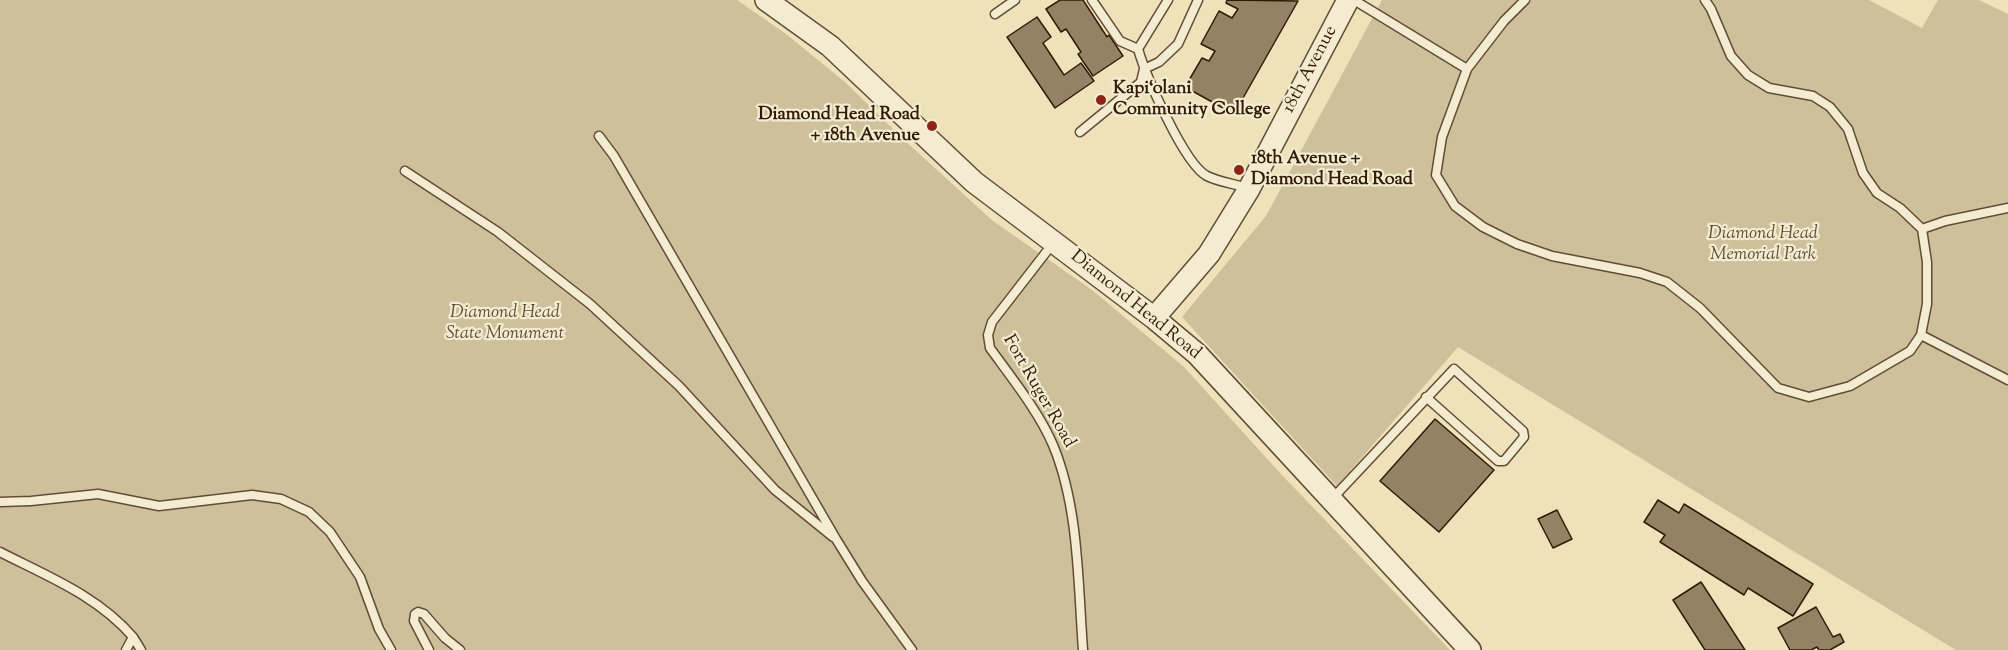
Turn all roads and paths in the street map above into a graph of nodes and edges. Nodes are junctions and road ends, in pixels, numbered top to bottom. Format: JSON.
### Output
{"nodes":[{"id":1,"x":766,"y":0,"type":"edge"},
{"id":2,"x":1015,"y":0,"type":"edge"},
{"id":3,"x":1092,"y":0,"type":"edge"},
{"id":4,"x":1168,"y":0,"type":"edge"},
{"id":5,"x":1198,"y":0,"type":"edge"},
{"id":6,"x":1348,"y":0,"type":"edge"},
{"id":7,"x":1354,"y":0,"type":"edge"},
{"id":8,"x":1525,"y":0,"type":"edge"},
{"id":9,"x":1705,"y":0,"type":"edge"},
{"id":10,"x":994,"y":14,"type":"dead end"},
{"id":11,"x":1138,"y":49,"type":"junction"},
{"id":12,"x":1144,"y":69,"type":"junction"},
{"id":13,"x":1467,"y":69,"type":"junction"},
{"id":14,"x":1080,"y":132,"type":"dead end"},
{"id":15,"x":599,"y":136,"type":"dead end"},
{"id":16,"x":405,"y":171,"type":"dead end"},
{"id":17,"x":1249,"y":189,"type":"junction"},
{"id":18,"x":2008,"y":208,"type":"edge"},
{"id":19,"x":1922,"y":229,"type":"junction"},
{"id":20,"x":1054,"y":241,"type":"junction"},
{"id":21,"x":1154,"y":318,"type":"junction"},
{"id":22,"x":1921,"y":334,"type":"junction"},
{"id":23,"x":2008,"y":380,"type":"edge"},
{"id":24,"x":1426,"y":397,"type":"junction"},
{"id":25,"x":1330,"y":500,"type":"junction"},
{"id":26,"x":0,"y":502,"type":"edge"},
{"id":27,"x":836,"y":539,"type":"junction"},
{"id":28,"x":0,"y":552,"type":"edge"},
{"id":29,"x":133,"y":637,"type":"junction"},
{"id":30,"x":126,"y":650,"type":"edge"},
{"id":31,"x":141,"y":650,"type":"edge"},
{"id":32,"x":391,"y":650,"type":"edge"},
{"id":33,"x":429,"y":650,"type":"edge"},
{"id":34,"x":460,"y":650,"type":"edge"},
{"id":35,"x":912,"y":650,"type":"edge"},
{"id":36,"x":1083,"y":650,"type":"edge"},
{"id":37,"x":1470,"y":650,"type":"edge"}],
"edges":[{"from":1,"to":20,"type":"street","name":"Diamond Head Road"},
{"from":2,"to":10,"type":"lane"},
{"from":3,"to":11,"type":"lane"},
{"from":4,"to":11,"type":"lane"},
{"from":5,"to":12,"type":"lane"},
{"from":6,"to":17,"type":"street","name":"18th Avenue"},
{"from":7,"to":13,"type":"lane"},
{"from":8,"to":13,"type":"lane"},
{"from":9,"to":19,"type":"lane"},
{"from":11,"to":12,"type":"lane"},
{"from":12,"to":14,"type":"lane"},
{"from":12,"to":17,"type":"lane"},
{"from":13,"to":22,"type":"lane"},
{"from":15,"to":27,"type":"lane"},
{"from":16,"to":27,"type":"lane"},
{"from":17,"to":21,"type":"street","name":"18th Avenue"},
{"from":18,"to":19,"type":"lane"},
{"from":19,"to":22,"type":"lane"},
{"from":20,"to":21,"type":"street","name":"Diamond Head Road"},
{"from":20,"to":36,"type":"lane","name":"Fort Ruger Road"},
{"from":21,"to":25,"type":"street","name":"Diamond Head Road"},
{"from":22,"to":23,"type":"lane"},
{"from":24,"to":24,"type":"lane"},
{"from":24,"to":25,"type":"lane"},
{"from":25,"to":37,"type":"street","name":"Diamond Head Road"},
{"from":26,"to":32,"type":"lane"},
{"from":27,"to":35,"type":"lane"},
{"from":28,"to":29,"type":"lane"},
{"from":29,"to":30,"type":"lane"},
{"from":29,"to":31,"type":"lane"},
{"from":33,"to":34,"type":"lane"}]}
